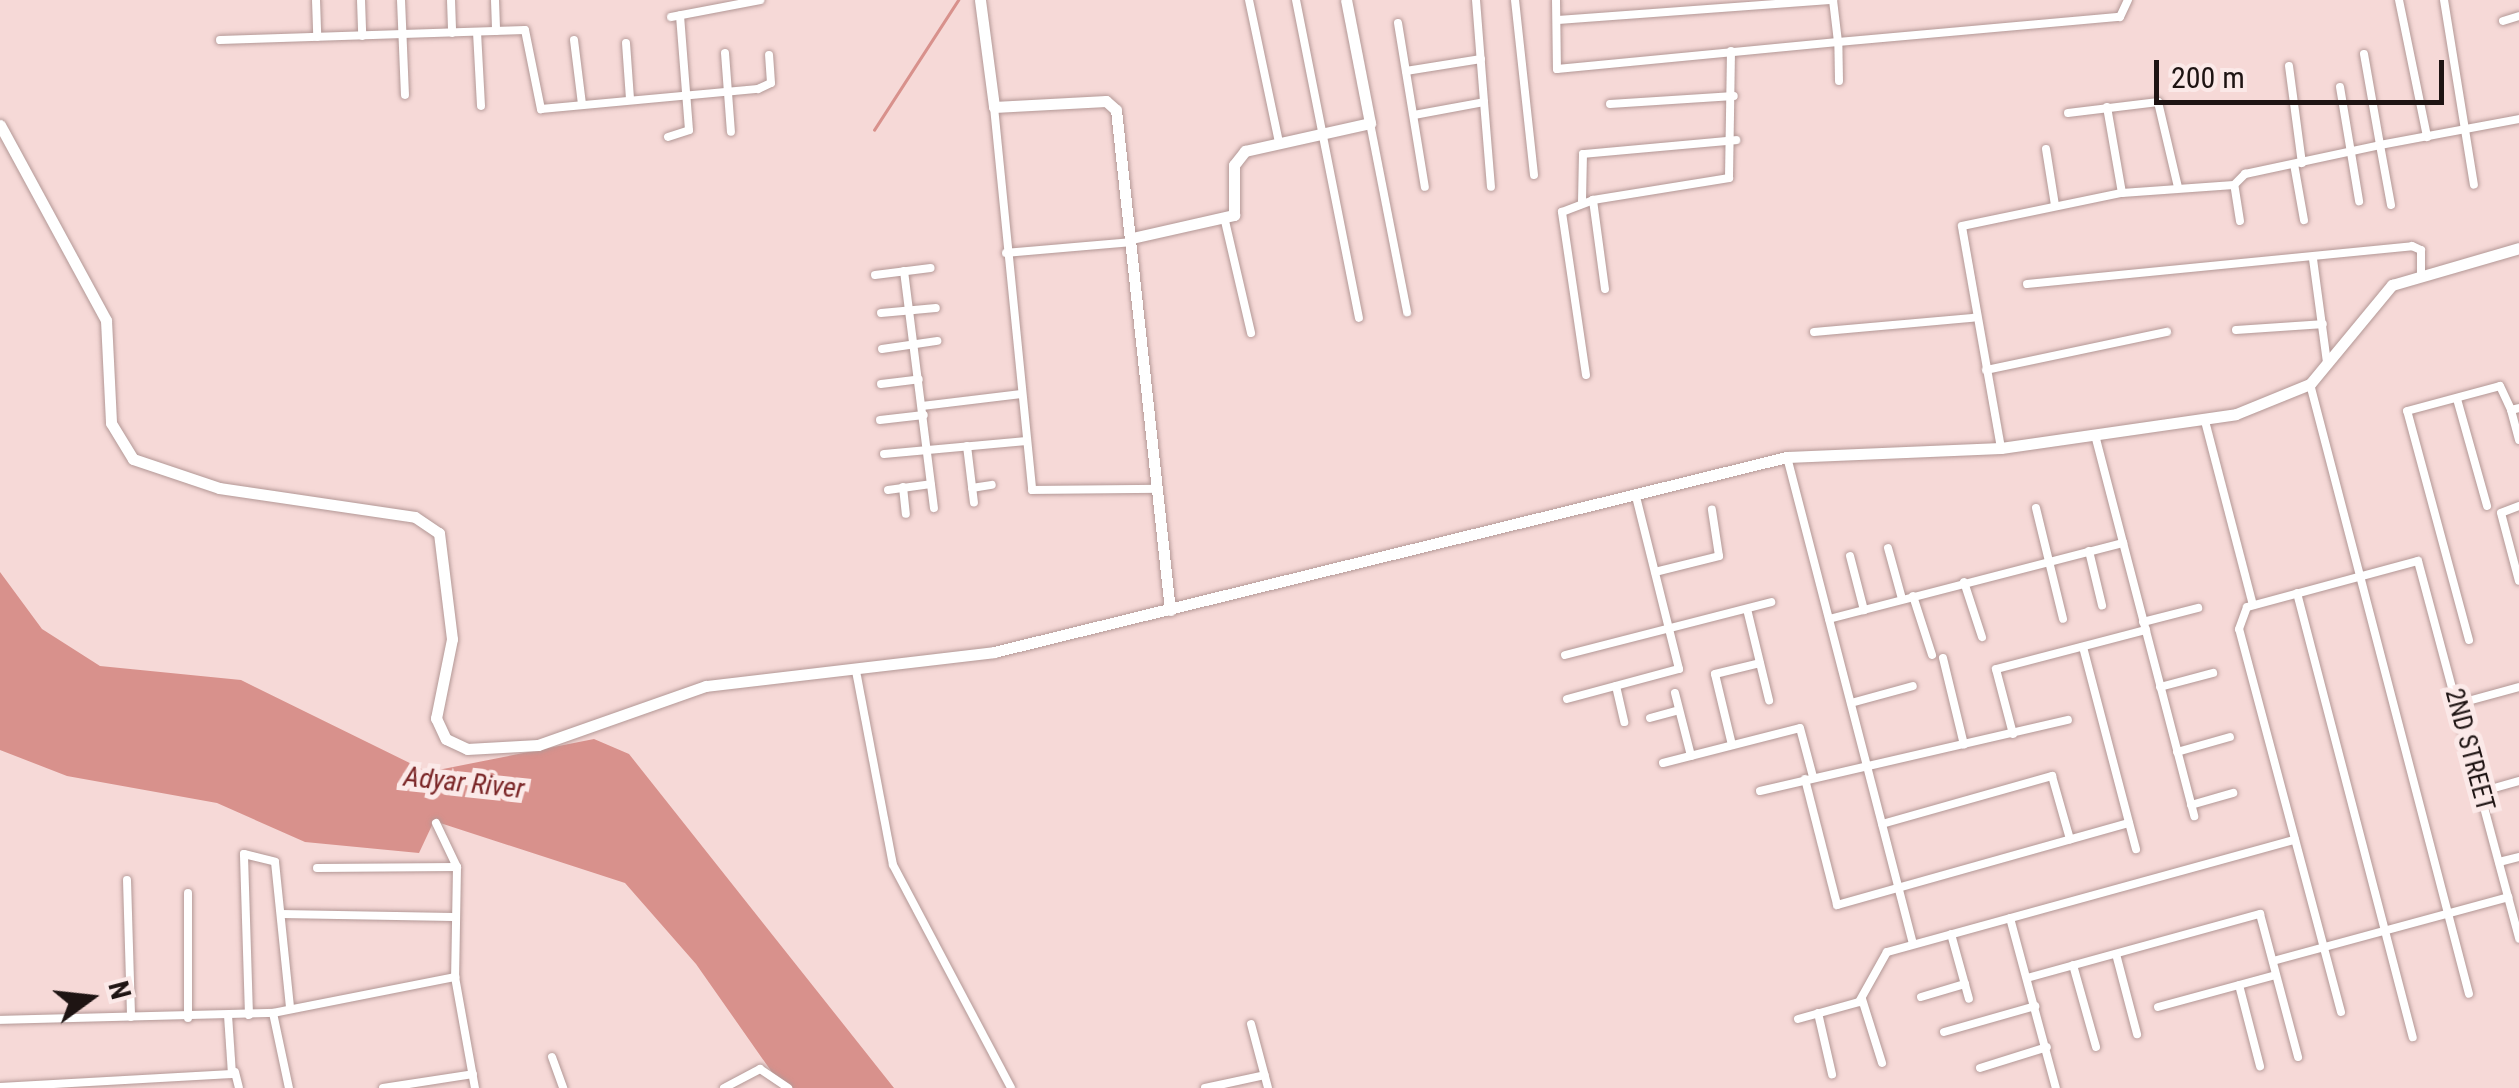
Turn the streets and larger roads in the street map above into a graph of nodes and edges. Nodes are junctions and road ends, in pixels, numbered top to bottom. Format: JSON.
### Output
{"nodes":[{"id":1,"x":316,"y":0,"type":"edge"},
{"id":2,"x":361,"y":0,"type":"edge"},
{"id":3,"x":401,"y":0,"type":"edge"},
{"id":4,"x":451,"y":0,"type":"edge"},
{"id":5,"x":495,"y":0,"type":"edge"},
{"id":6,"x":760,"y":0,"type":"edge"},
{"id":7,"x":980,"y":0,"type":"edge"},
{"id":8,"x":1249,"y":0,"type":"edge"},
{"id":9,"x":1296,"y":0,"type":"edge"},
{"id":10,"x":1346,"y":0,"type":"edge"},
{"id":11,"x":1476,"y":0,"type":"edge"},
{"id":12,"x":1516,"y":0,"type":"edge"},
{"id":13,"x":1556,"y":0,"type":"edge"},
{"id":14,"x":1834,"y":0,"type":"edge"},
{"id":15,"x":2128,"y":0,"type":"edge"},
{"id":16,"x":2399,"y":0,"type":"edge"},
{"id":17,"x":2444,"y":0,"type":"edge"},
{"id":18,"x":2519,"y":16,"type":"edge"},
{"id":19,"x":1558,"y":20,"type":"junction"},
{"id":20,"x":2503,"y":21,"type":"dead end"},
{"id":21,"x":1398,"y":23,"type":"dead end"},
{"id":22,"x":496,"y":31,"type":"junction"},
{"id":23,"x":452,"y":32,"type":"junction"},
{"id":24,"x":477,"y":32,"type":"junction"},
{"id":25,"x":401,"y":34,"type":"junction"},
{"id":26,"x":362,"y":36,"type":"junction"},
{"id":27,"x":317,"y":37,"type":"junction"},
{"id":28,"x":220,"y":40,"type":"dead end"},
{"id":29,"x":574,"y":40,"type":"dead end"},
{"id":30,"x":1838,"y":42,"type":"junction"},
{"id":31,"x":626,"y":43,"type":"dead end"},
{"id":32,"x":1731,"y":51,"type":"junction"},
{"id":33,"x":725,"y":52,"type":"dead end"},
{"id":34,"x":2364,"y":54,"type":"dead end"},
{"id":35,"x":769,"y":55,"type":"dead end"},
{"id":36,"x":1481,"y":60,"type":"junction"},
{"id":37,"x":2289,"y":66,"type":"dead end"},
{"id":38,"x":1406,"y":71,"type":"junction"},
{"id":39,"x":1838,"y":81,"type":"dead end"},
{"id":40,"x":2340,"y":88,"type":"dead end"},
{"id":41,"x":728,"y":92,"type":"junction"},
{"id":42,"x":686,"y":95,"type":"junction"},
{"id":43,"x":405,"y":96,"type":"dead end"},
{"id":44,"x":1734,"y":96,"type":"junction"},
{"id":45,"x":630,"y":99,"type":"junction"},
{"id":46,"x":1484,"y":102,"type":"junction"},
{"id":47,"x":582,"y":104,"type":"junction"},
{"id":48,"x":1610,"y":104,"type":"dead end"},
{"id":49,"x":480,"y":106,"type":"dead end"},
{"id":50,"x":994,"y":107,"type":"junction"},
{"id":51,"x":2107,"y":108,"type":"junction"},
{"id":52,"x":2068,"y":114,"type":"dead end"},
{"id":53,"x":1414,"y":115,"type":"junction"},
{"id":54,"x":2519,"y":119,"type":"edge"},
{"id":55,"x":1370,"y":124,"type":"junction"},
{"id":56,"x":0,"y":125,"type":"edge"},
{"id":57,"x":2466,"y":130,"type":"junction"},
{"id":58,"x":731,"y":132,"type":"dead end"},
{"id":59,"x":1323,"y":133,"type":"junction"},
{"id":60,"x":2427,"y":136,"type":"junction"},
{"id":61,"x":668,"y":137,"type":"dead end"},
{"id":62,"x":1736,"y":140,"type":"junction"},
{"id":63,"x":1279,"y":142,"type":"junction"},
{"id":64,"x":2380,"y":145,"type":"junction"},
{"id":65,"x":2046,"y":149,"type":"dead end"},
{"id":66,"x":2350,"y":153,"type":"junction"},
{"id":67,"x":2298,"y":163,"type":"junction"},
{"id":68,"x":1534,"y":175,"type":"dead end"},
{"id":69,"x":2234,"y":185,"type":"junction"},
{"id":70,"x":2474,"y":185,"type":"dead end"},
{"id":71,"x":1426,"y":187,"type":"dead end"},
{"id":72,"x":1491,"y":187,"type":"dead end"},
{"id":73,"x":2178,"y":188,"type":"junction"},
{"id":74,"x":2122,"y":193,"type":"junction"},
{"id":75,"x":1593,"y":200,"type":"junction"},
{"id":76,"x":1582,"y":201,"type":"junction"},
{"id":77,"x":2358,"y":201,"type":"dead end"},
{"id":78,"x":2392,"y":204,"type":"dead end"},
{"id":79,"x":2055,"y":205,"type":"junction"},
{"id":80,"x":2304,"y":220,"type":"dead end"},
{"id":81,"x":1224,"y":221,"type":"junction"},
{"id":82,"x":2240,"y":221,"type":"dead end"},
{"id":83,"x":1132,"y":240,"type":"junction"},
{"id":84,"x":2519,"y":248,"type":"edge"},
{"id":85,"x":1006,"y":253,"type":"junction"},
{"id":86,"x":2314,"y":259,"type":"junction"},
{"id":87,"x":931,"y":268,"type":"dead end"},
{"id":88,"x":904,"y":272,"type":"junction"},
{"id":89,"x":2421,"y":274,"type":"junction"},
{"id":90,"x":876,"y":275,"type":"dead end"},
{"id":91,"x":2026,"y":284,"type":"dead end"},
{"id":92,"x":1605,"y":289,"type":"dead end"},
{"id":93,"x":936,"y":308,"type":"dead end"},
{"id":94,"x":910,"y":310,"type":"junction"},
{"id":95,"x":1408,"y":312,"type":"dead end"},
{"id":96,"x":882,"y":313,"type":"dead end"},
{"id":97,"x":1359,"y":318,"type":"dead end"},
{"id":98,"x":1972,"y":318,"type":"junction"},
{"id":99,"x":2323,"y":324,"type":"junction"},
{"id":100,"x":2236,"y":330,"type":"dead end"},
{"id":101,"x":1814,"y":332,"type":"dead end"},
{"id":102,"x":2166,"y":332,"type":"dead end"},
{"id":103,"x":1252,"y":333,"type":"dead end"},
{"id":104,"x":938,"y":342,"type":"dead end"},
{"id":105,"x":914,"y":344,"type":"junction"},
{"id":106,"x":882,"y":349,"type":"dead end"},
{"id":107,"x":2327,"y":367,"type":"junction"},
{"id":108,"x":1986,"y":370,"type":"junction"},
{"id":109,"x":1586,"y":375,"type":"dead end"},
{"id":110,"x":918,"y":379,"type":"junction"},
{"id":111,"x":881,"y":384,"type":"dead end"},
{"id":112,"x":2310,"y":384,"type":"junction"},
{"id":113,"x":1021,"y":394,"type":"junction"},
{"id":114,"x":2458,"y":399,"type":"junction"},
{"id":115,"x":2515,"y":408,"type":"edge"},
{"id":116,"x":923,"y":411,"type":"junction"},
{"id":117,"x":880,"y":420,"type":"dead end"},
{"id":118,"x":2205,"y":420,"type":"junction"},
{"id":119,"x":2096,"y":436,"type":"junction"},
{"id":120,"x":2519,"y":440,"type":"edge"},
{"id":121,"x":1026,"y":441,"type":"junction"},
{"id":122,"x":966,"y":446,"type":"junction"},
{"id":123,"x":2002,"y":448,"type":"junction"},
{"id":124,"x":927,"y":450,"type":"junction"},
{"id":125,"x":884,"y":454,"type":"dead end"},
{"id":126,"x":1787,"y":457,"type":"junction"},
{"id":127,"x":931,"y":484,"type":"junction"},
{"id":128,"x":992,"y":484,"type":"dead end"},
{"id":129,"x":903,"y":487,"type":"junction"},
{"id":130,"x":972,"y":488,"type":"junction"},
{"id":131,"x":1158,"y":489,"type":"junction"},
{"id":132,"x":888,"y":490,"type":"dead end"},
{"id":133,"x":1635,"y":494,"type":"junction"},
{"id":134,"x":974,"y":503,"type":"dead end"},
{"id":135,"x":2487,"y":506,"type":"dead end"},
{"id":136,"x":2519,"y":506,"type":"edge"},
{"id":137,"x":934,"y":508,"type":"dead end"},
{"id":138,"x":2036,"y":508,"type":"dead end"},
{"id":139,"x":1712,"y":510,"type":"dead end"},
{"id":140,"x":906,"y":514,"type":"dead end"},
{"id":141,"x":2123,"y":543,"type":"junction"},
{"id":142,"x":1888,"y":548,"type":"dead end"},
{"id":143,"x":2089,"y":551,"type":"junction"},
{"id":144,"x":1850,"y":556,"type":"dead end"},
{"id":145,"x":2049,"y":561,"type":"junction"},
{"id":146,"x":1655,"y":572,"type":"junction"},
{"id":147,"x":2360,"y":576,"type":"junction"},
{"id":148,"x":2519,"y":580,"type":"edge"},
{"id":149,"x":1964,"y":582,"type":"junction"},
{"id":150,"x":2297,"y":594,"type":"junction"},
{"id":151,"x":1913,"y":596,"type":"junction"},
{"id":152,"x":1902,"y":599,"type":"junction"},
{"id":153,"x":1772,"y":602,"type":"dead end"},
{"id":154,"x":2102,"y":605,"type":"dead end"},
{"id":155,"x":2253,"y":605,"type":"junction"},
{"id":156,"x":1746,"y":608,"type":"junction"},
{"id":157,"x":2198,"y":608,"type":"dead end"},
{"id":158,"x":1170,"y":610,"type":"junction"},
{"id":159,"x":1864,"y":610,"type":"junction"},
{"id":160,"x":1829,"y":619,"type":"junction"},
{"id":161,"x":2064,"y":619,"type":"dead end"},
{"id":162,"x":2145,"y":626,"type":"junction"},
{"id":163,"x":1669,"y":628,"type":"junction"},
{"id":164,"x":1982,"y":638,"type":"dead end"},
{"id":165,"x":2468,"y":640,"type":"dead end"},
{"id":166,"x":2083,"y":647,"type":"junction"},
{"id":167,"x":1932,"y":654,"type":"dead end"},
{"id":168,"x":1565,"y":655,"type":"dead end"},
{"id":169,"x":1943,"y":658,"type":"dead end"},
{"id":170,"x":1760,"y":663,"type":"junction"},
{"id":171,"x":856,"y":670,"type":"junction"},
{"id":172,"x":2213,"y":673,"type":"dead end"},
{"id":173,"x":1616,"y":686,"type":"junction"},
{"id":174,"x":1913,"y":686,"type":"dead end"},
{"id":175,"x":2160,"y":687,"type":"junction"},
{"id":176,"x":2519,"y":687,"type":"edge"},
{"id":177,"x":1675,"y":692,"type":"dead end"},
{"id":178,"x":1567,"y":699,"type":"dead end"},
{"id":179,"x":1769,"y":700,"type":"dead end"},
{"id":180,"x":1851,"y":703,"type":"junction"},
{"id":181,"x":2456,"y":704,"type":"junction"},
{"id":182,"x":1679,"y":710,"type":"junction"},
{"id":183,"x":1650,"y":718,"type":"dead end"},
{"id":184,"x":2068,"y":720,"type":"dead end"},
{"id":185,"x":1624,"y":722,"type":"dead end"},
{"id":186,"x":2013,"y":734,"type":"junction"},
{"id":187,"x":2230,"y":737,"type":"dead end"},
{"id":188,"x":1964,"y":745,"type":"junction"},
{"id":189,"x":1732,"y":746,"type":"junction"},
{"id":190,"x":2177,"y":752,"type":"junction"},
{"id":191,"x":1690,"y":756,"type":"junction"},
{"id":192,"x":1662,"y":763,"type":"dead end"},
{"id":193,"x":1866,"y":763,"type":"junction"},
{"id":194,"x":1809,"y":778,"type":"junction"},
{"id":195,"x":2519,"y":781,"type":"edge"},
{"id":196,"x":1760,"y":791,"type":"dead end"},
{"id":197,"x":2480,"y":792,"type":"junction"},
{"id":198,"x":2233,"y":793,"type":"dead end"},
{"id":199,"x":2191,"y":804,"type":"junction"},
{"id":200,"x":2194,"y":816,"type":"dead end"},
{"id":201,"x":436,"y":823,"type":"dead end"},
{"id":202,"x":2129,"y":823,"type":"junction"},
{"id":203,"x":1882,"y":824,"type":"junction"},
{"id":204,"x":2070,"y":839,"type":"junction"},
{"id":205,"x":2295,"y":840,"type":"junction"},
{"id":206,"x":2136,"y":849,"type":"dead end"},
{"id":207,"x":2519,"y":857,"type":"edge"},
{"id":208,"x":2499,"y":862,"type":"junction"},
{"id":209,"x":456,"y":867,"type":"junction"},
{"id":210,"x":317,"y":868,"type":"dead end"},
{"id":211,"x":127,"y":880,"type":"dead end"},
{"id":212,"x":1898,"y":888,"type":"junction"},
{"id":213,"x":188,"y":893,"type":"dead end"},
{"id":214,"x":2508,"y":897,"type":"junction"},
{"id":215,"x":2516,"y":912,"type":"edge"},
{"id":216,"x":2448,"y":913,"type":"junction"},
{"id":217,"x":281,"y":914,"type":"junction"},
{"id":218,"x":453,"y":918,"type":"junction"},
{"id":219,"x":2010,"y":918,"type":"junction"},
{"id":220,"x":2385,"y":931,"type":"junction"},
{"id":221,"x":1951,"y":934,"type":"junction"},
{"id":222,"x":2519,"y":939,"type":"edge"},
{"id":223,"x":1913,"y":944,"type":"junction"},
{"id":224,"x":2324,"y":948,"type":"junction"},
{"id":225,"x":2116,"y":954,"type":"junction"},
{"id":226,"x":2273,"y":961,"type":"junction"},
{"id":227,"x":2073,"y":965,"type":"junction"},
{"id":228,"x":2276,"y":974,"type":"junction"},
{"id":229,"x":455,"y":977,"type":"junction"},
{"id":230,"x":2027,"y":978,"type":"junction"},
{"id":231,"x":1965,"y":984,"type":"junction"},
{"id":232,"x":2239,"y":985,"type":"junction"},
{"id":233,"x":2469,"y":994,"type":"dead end"},
{"id":234,"x":1921,"y":997,"type":"dead end"},
{"id":235,"x":1969,"y":998,"type":"dead end"},
{"id":236,"x":1862,"y":999,"type":"junction"},
{"id":237,"x":2035,"y":1006,"type":"junction"},
{"id":238,"x":2158,"y":1006,"type":"dead end"},
{"id":239,"x":290,"y":1008,"type":"junction"},
{"id":240,"x":273,"y":1012,"type":"junction"},
{"id":241,"x":2340,"y":1012,"type":"dead end"},
{"id":242,"x":1818,"y":1013,"type":"junction"},
{"id":243,"x":249,"y":1015,"type":"junction"},
{"id":244,"x":228,"y":1016,"type":"junction"},
{"id":245,"x":131,"y":1017,"type":"junction"},
{"id":246,"x":188,"y":1018,"type":"junction"},
{"id":247,"x":1798,"y":1019,"type":"dead end"},
{"id":248,"x":0,"y":1020,"type":"edge"},
{"id":249,"x":1251,"y":1024,"type":"dead end"},
{"id":250,"x":1944,"y":1032,"type":"dead end"},
{"id":251,"x":2137,"y":1034,"type":"dead end"},
{"id":252,"x":2413,"y":1038,"type":"dead end"},
{"id":253,"x":2046,"y":1047,"type":"junction"},
{"id":254,"x":2096,"y":1047,"type":"dead end"},
{"id":255,"x":552,"y":1056,"type":"dead end"},
{"id":256,"x":2298,"y":1058,"type":"dead end"},
{"id":257,"x":1882,"y":1063,"type":"dead end"},
{"id":258,"x":2260,"y":1066,"type":"dead end"},
{"id":259,"x":1980,"y":1068,"type":"dead end"},
{"id":260,"x":236,"y":1072,"type":"junction"},
{"id":261,"x":473,"y":1074,"type":"junction"},
{"id":262,"x":1832,"y":1074,"type":"dead end"},
{"id":263,"x":1265,"y":1075,"type":"junction"},
{"id":264,"x":0,"y":1087,"type":"edge"},
{"id":265,"x":239,"y":1088,"type":"edge"},
{"id":266,"x":289,"y":1088,"type":"edge"},
{"id":267,"x":383,"y":1088,"type":"edge"},
{"id":268,"x":476,"y":1088,"type":"edge"},
{"id":269,"x":562,"y":1088,"type":"edge"},
{"id":270,"x":724,"y":1088,"type":"edge"},
{"id":271,"x":788,"y":1088,"type":"edge"},
{"id":272,"x":1011,"y":1088,"type":"edge"},
{"id":273,"x":1204,"y":1088,"type":"edge"},
{"id":274,"x":1268,"y":1088,"type":"edge"},
{"id":275,"x":2056,"y":1088,"type":"edge"}],
"edges":[{"from":1,"to":27,"type":"street"},
{"from":2,"to":26,"type":"street"},
{"from":3,"to":25,"type":"street"},
{"from":4,"to":23,"type":"street"},
{"from":5,"to":22,"type":"street"},
{"from":6,"to":42,"type":"street"},
{"from":7,"to":50,"type":"street"},
{"from":8,"to":63,"type":"street"},
{"from":9,"to":59,"type":"street"},
{"from":10,"to":55,"type":"street"},
{"from":11,"to":36,"type":"street"},
{"from":12,"to":68,"type":"street"},
{"from":13,"to":19,"type":"street"},
{"from":14,"to":19,"type":"street"},
{"from":14,"to":30,"type":"street"},
{"from":15,"to":30,"type":"street"},
{"from":16,"to":60,"type":"street"},
{"from":17,"to":57,"type":"street"},
{"from":18,"to":20,"type":"street"},
{"from":19,"to":32,"type":"street"},
{"from":21,"to":38,"type":"street"},
{"from":22,"to":24,"type":"street"},
{"from":22,"to":47,"type":"street"},
{"from":23,"to":24,"type":"street"},
{"from":23,"to":25,"type":"street"},
{"from":24,"to":49,"type":"street"},
{"from":25,"to":26,"type":"street"},
{"from":25,"to":43,"type":"street"},
{"from":26,"to":27,"type":"street"},
{"from":27,"to":28,"type":"street"},
{"from":29,"to":47,"type":"street"},
{"from":30,"to":32,"type":"street"},
{"from":30,"to":39,"type":"street"},
{"from":31,"to":45,"type":"street"},
{"from":32,"to":44,"type":"street"},
{"from":33,"to":41,"type":"street"},
{"from":34,"to":64,"type":"street"},
{"from":35,"to":41,"type":"street"},
{"from":36,"to":38,"type":"street"},
{"from":36,"to":46,"type":"street"},
{"from":37,"to":67,"type":"street"},
{"from":38,"to":53,"type":"street"},
{"from":40,"to":66,"type":"street"},
{"from":41,"to":42,"type":"street"},
{"from":41,"to":58,"type":"street"},
{"from":42,"to":45,"type":"street"},
{"from":42,"to":61,"type":"street"},
{"from":44,"to":48,"type":"street"},
{"from":44,"to":62,"type":"street"},
{"from":45,"to":47,"type":"street"},
{"from":46,"to":53,"type":"street"},
{"from":46,"to":72,"type":"street"},
{"from":50,"to":83,"type":"street"},
{"from":50,"to":85,"type":"street"},
{"from":51,"to":52,"type":"street"},
{"from":51,"to":73,"type":"street"},
{"from":51,"to":74,"type":"street"},
{"from":53,"to":71,"type":"street"},
{"from":54,"to":57,"type":"street"},
{"from":55,"to":59,"type":"street"},
{"from":55,"to":95,"type":"street"},
{"from":56,"to":171,"type":"street"},
{"from":57,"to":60,"type":"street"},
{"from":57,"to":70,"type":"street"},
{"from":59,"to":63,"type":"street"},
{"from":59,"to":97,"type":"street"},
{"from":60,"to":64,"type":"street"},
{"from":62,"to":75,"type":"street"},
{"from":62,"to":76,"type":"street"},
{"from":63,"to":81,"type":"street"},
{"from":64,"to":66,"type":"street"},
{"from":64,"to":78,"type":"street"},
{"from":65,"to":79,"type":"street"},
{"from":66,"to":67,"type":"street"},
{"from":66,"to":77,"type":"street"},
{"from":67,"to":69,"type":"street"},
{"from":67,"to":80,"type":"street"},
{"from":69,"to":73,"type":"street"},
{"from":69,"to":82,"type":"street"},
{"from":73,"to":74,"type":"street"},
{"from":74,"to":79,"type":"street"},
{"from":75,"to":76,"type":"street"},
{"from":75,"to":92,"type":"street"},
{"from":76,"to":109,"type":"street"},
{"from":79,"to":98,"type":"street"},
{"from":81,"to":83,"type":"street"},
{"from":81,"to":103,"type":"street"},
{"from":83,"to":85,"type":"street"},
{"from":83,"to":131,"type":"street"},
{"from":84,"to":89,"type":"street"},
{"from":85,"to":113,"type":"street"},
{"from":86,"to":89,"type":"street"},
{"from":86,"to":91,"type":"street"},
{"from":86,"to":99,"type":"street"},
{"from":87,"to":88,"type":"street"},
{"from":88,"to":90,"type":"street"},
{"from":88,"to":94,"type":"street"},
{"from":89,"to":107,"type":"street"},
{"from":93,"to":94,"type":"street"},
{"from":94,"to":96,"type":"street"},
{"from":94,"to":105,"type":"street"},
{"from":98,"to":101,"type":"street"},
{"from":98,"to":108,"type":"street"},
{"from":99,"to":100,"type":"street"},
{"from":99,"to":107,"type":"street"},
{"from":102,"to":108,"type":"street"},
{"from":104,"to":105,"type":"street"},
{"from":105,"to":106,"type":"street"},
{"from":105,"to":110,"type":"street"},
{"from":107,"to":112,"type":"street"},
{"from":108,"to":123,"type":"street"},
{"from":110,"to":111,"type":"street"},
{"from":110,"to":116,"type":"street"},
{"from":112,"to":118,"type":"street"},
{"from":112,"to":147,"type":"street"},
{"from":113,"to":116,"type":"street"},
{"from":113,"to":121,"type":"street"},
{"from":114,"to":115,"type":"street"},
{"from":114,"to":135,"type":"street"},
{"from":114,"to":165,"type":"street"},
{"from":115,"to":120,"type":"street"},
{"from":116,"to":117,"type":"street"},
{"from":116,"to":124,"type":"street"},
{"from":118,"to":119,"type":"street"},
{"from":118,"to":155,"type":"street"},
{"from":119,"to":123,"type":"street"},
{"from":119,"to":141,"type":"street"},
{"from":121,"to":122,"type":"street"},
{"from":121,"to":131,"type":"street"},
{"from":122,"to":124,"type":"street"},
{"from":122,"to":130,"type":"street"},
{"from":123,"to":126,"type":"street"},
{"from":124,"to":125,"type":"street"},
{"from":124,"to":127,"type":"street"},
{"from":126,"to":133,"type":"street"},
{"from":126,"to":160,"type":"street"},
{"from":127,"to":129,"type":"street"},
{"from":127,"to":137,"type":"street"},
{"from":128,"to":130,"type":"street"},
{"from":129,"to":132,"type":"street"},
{"from":129,"to":140,"type":"street"},
{"from":130,"to":134,"type":"street"},
{"from":131,"to":158,"type":"street"},
{"from":133,"to":146,"type":"street"},
{"from":133,"to":158,"type":"street"},
{"from":136,"to":148,"type":"street"},
{"from":138,"to":145,"type":"street"},
{"from":139,"to":146,"type":"street"},
{"from":141,"to":143,"type":"street"},
{"from":141,"to":162,"type":"street"},
{"from":142,"to":152,"type":"street"},
{"from":143,"to":145,"type":"street"},
{"from":143,"to":154,"type":"street"},
{"from":144,"to":159,"type":"street"},
{"from":145,"to":149,"type":"street"},
{"from":145,"to":161,"type":"street"},
{"from":146,"to":163,"type":"street"},
{"from":147,"to":150,"type":"street"},
{"from":147,"to":181,"type":"street","name":"2ND STREET"},
{"from":147,"to":216,"type":"street"},
{"from":149,"to":151,"type":"street"},
{"from":149,"to":164,"type":"street"},
{"from":150,"to":155,"type":"street"},
{"from":150,"to":220,"type":"street"},
{"from":151,"to":152,"type":"street"},
{"from":151,"to":167,"type":"street"},
{"from":152,"to":159,"type":"street"},
{"from":153,"to":156,"type":"street"},
{"from":155,"to":205,"type":"street"},
{"from":156,"to":163,"type":"street"},
{"from":156,"to":170,"type":"street"},
{"from":157,"to":162,"type":"street"},
{"from":158,"to":171,"type":"street"},
{"from":159,"to":160,"type":"street"},
{"from":160,"to":180,"type":"street"},
{"from":162,"to":166,"type":"street"},
{"from":162,"to":175,"type":"street"},
{"from":163,"to":168,"type":"street"},
{"from":163,"to":173,"type":"street"},
{"from":166,"to":186,"type":"street"},
{"from":166,"to":202,"type":"street"},
{"from":169,"to":188,"type":"street"},
{"from":170,"to":179,"type":"street"},
{"from":170,"to":189,"type":"street"},
{"from":171,"to":272,"type":"street"},
{"from":172,"to":175,"type":"street"},
{"from":173,"to":178,"type":"street"},
{"from":173,"to":185,"type":"street"},
{"from":174,"to":180,"type":"street"},
{"from":175,"to":190,"type":"street"},
{"from":176,"to":181,"type":"street"},
{"from":177,"to":182,"type":"street"},
{"from":180,"to":193,"type":"street"},
{"from":181,"to":197,"type":"street","name":"2ND STREET"},
{"from":182,"to":183,"type":"street"},
{"from":182,"to":191,"type":"street"},
{"from":184,"to":186,"type":"street"},
{"from":186,"to":188,"type":"street"},
{"from":187,"to":190,"type":"street"},
{"from":188,"to":193,"type":"street"},
{"from":189,"to":191,"type":"street"},
{"from":189,"to":194,"type":"street"},
{"from":190,"to":199,"type":"street"},
{"from":191,"to":192,"type":"street"},
{"from":193,"to":194,"type":"street"},
{"from":193,"to":203,"type":"street"},
{"from":194,"to":196,"type":"street"},
{"from":194,"to":212,"type":"street"},
{"from":195,"to":197,"type":"street"},
{"from":197,"to":208,"type":"street","name":"2ND STREET"},
{"from":198,"to":199,"type":"street"},
{"from":199,"to":200,"type":"street"},
{"from":201,"to":209,"type":"street"},
{"from":202,"to":204,"type":"street"},
{"from":202,"to":206,"type":"street"},
{"from":203,"to":204,"type":"street"},
{"from":203,"to":212,"type":"street"},
{"from":204,"to":212,"type":"street"},
{"from":205,"to":219,"type":"street"},
{"from":205,"to":224,"type":"street"},
{"from":207,"to":208,"type":"street"},
{"from":208,"to":214,"type":"street","name":"2ND STREET"},
{"from":209,"to":210,"type":"street"},
{"from":209,"to":218,"type":"street"},
{"from":211,"to":245,"type":"street"},
{"from":212,"to":223,"type":"street"},
{"from":213,"to":246,"type":"street"},
{"from":214,"to":215,"type":"street","name":"2ND STREET"},
{"from":214,"to":216,"type":"street"},
{"from":215,"to":222,"type":"street","name":"2ND STREET"},
{"from":216,"to":220,"type":"street"},
{"from":216,"to":233,"type":"street"},
{"from":217,"to":218,"type":"street"},
{"from":217,"to":239,"type":"street"},
{"from":217,"to":243,"type":"street"},
{"from":218,"to":229,"type":"street"},
{"from":219,"to":221,"type":"street"},
{"from":219,"to":230,"type":"street"},
{"from":220,"to":224,"type":"street"},
{"from":220,"to":252,"type":"street"},
{"from":221,"to":223,"type":"street"},
{"from":221,"to":231,"type":"street"},
{"from":223,"to":236,"type":"street"},
{"from":224,"to":226,"type":"street"},
{"from":224,"to":241,"type":"street"},
{"from":225,"to":226,"type":"street"},
{"from":225,"to":227,"type":"street"},
{"from":225,"to":251,"type":"street"},
{"from":226,"to":228,"type":"street"},
{"from":227,"to":230,"type":"street"},
{"from":227,"to":254,"type":"street"},
{"from":228,"to":232,"type":"street"},
{"from":228,"to":256,"type":"street"},
{"from":229,"to":239,"type":"street"},
{"from":229,"to":261,"type":"street"},
{"from":230,"to":237,"type":"street"},
{"from":231,"to":234,"type":"street"},
{"from":231,"to":235,"type":"street"},
{"from":232,"to":238,"type":"street"},
{"from":232,"to":258,"type":"street"},
{"from":236,"to":242,"type":"street"},
{"from":236,"to":257,"type":"street"},
{"from":237,"to":250,"type":"street"},
{"from":237,"to":253,"type":"street"},
{"from":239,"to":240,"type":"street"},
{"from":240,"to":243,"type":"street"},
{"from":240,"to":266,"type":"street"},
{"from":242,"to":247,"type":"street"},
{"from":242,"to":262,"type":"street"},
{"from":243,"to":244,"type":"street"},
{"from":244,"to":246,"type":"street"},
{"from":244,"to":260,"type":"street"},
{"from":245,"to":246,"type":"street"},
{"from":245,"to":248,"type":"street"},
{"from":249,"to":263,"type":"street"},
{"from":253,"to":259,"type":"street"},
{"from":253,"to":275,"type":"street"},
{"from":255,"to":269,"type":"street"},
{"from":260,"to":264,"type":"street"},
{"from":260,"to":265,"type":"street"},
{"from":261,"to":267,"type":"street"},
{"from":261,"to":268,"type":"street"},
{"from":263,"to":273,"type":"street"},
{"from":263,"to":274,"type":"street"},
{"from":270,"to":271,"type":"street"}]}
